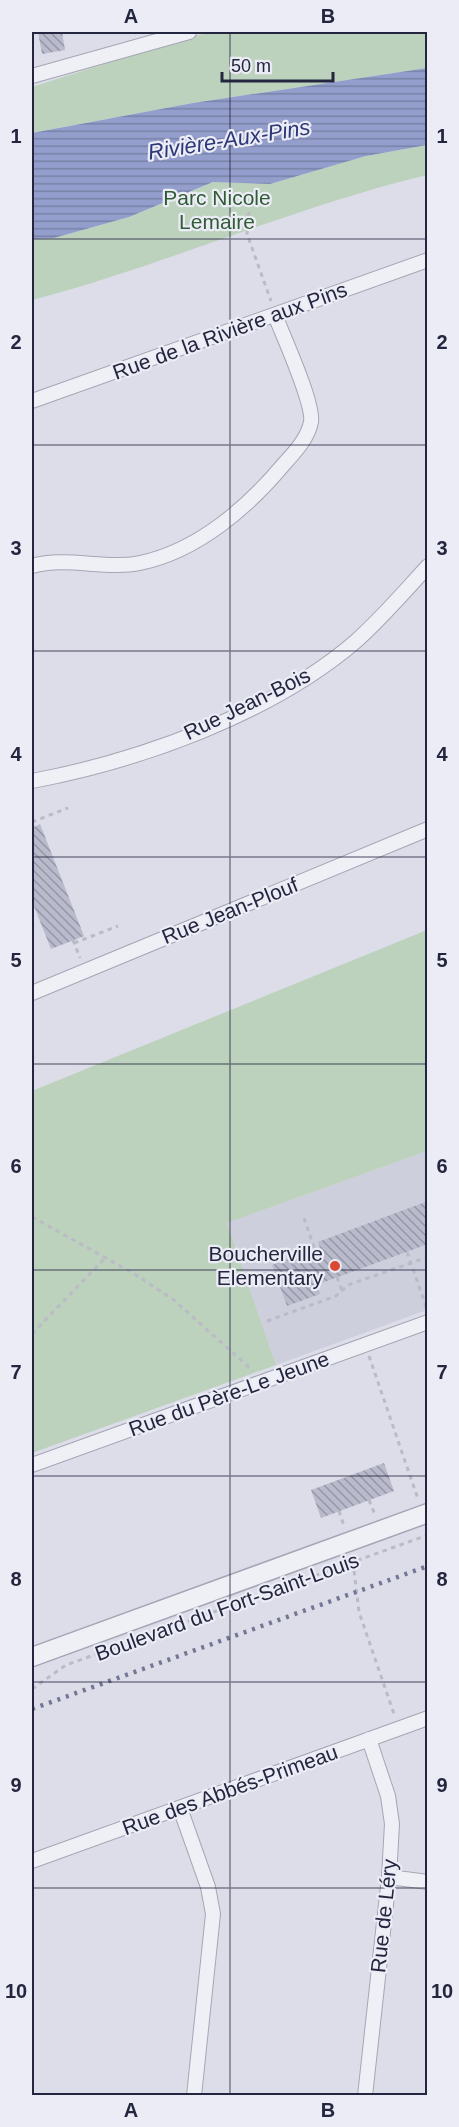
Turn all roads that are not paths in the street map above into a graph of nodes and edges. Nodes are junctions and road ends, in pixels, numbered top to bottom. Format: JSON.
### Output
{"nodes":[{"id":1,"x":189,"y":32,"type":"edge"},
{"id":2,"x":32,"y":76,"type":"edge"},
{"id":3,"x":428,"y":260,"type":"edge"},
{"id":4,"x":274,"y":310,"type":"junction"},
{"id":5,"x":32,"y":401,"type":"edge"},
{"id":6,"x":32,"y":566,"type":"edge"},
{"id":7,"x":428,"y":566,"type":"edge"},
{"id":8,"x":32,"y":781,"type":"edge"},
{"id":9,"x":428,"y":829,"type":"edge"},
{"id":10,"x":32,"y":993,"type":"edge"},
{"id":11,"x":428,"y":1322,"type":"edge"},
{"id":12,"x":32,"y":1465,"type":"edge"},
{"id":13,"x":422,"y":1506,"type":"edge"},
{"id":14,"x":32,"y":1657,"type":"edge"},
{"id":15,"x":428,"y":1718,"type":"edge"},
{"id":16,"x":369,"y":1739,"type":"junction"},
{"id":17,"x":180,"y":1808,"type":"junction"},
{"id":18,"x":32,"y":1861,"type":"edge"},
{"id":19,"x":389,"y":1876,"type":"junction"},
{"id":20,"x":428,"y":1882,"type":"edge"},
{"id":21,"x":194,"y":2096,"type":"edge"},
{"id":22,"x":365,"y":2096,"type":"edge"}],
"edges":[{"from":1,"to":2,"type":"street"},
{"from":3,"to":4,"type":"street","name":"Rue de la Rivière aux Pins"},
{"from":4,"to":5,"type":"street","name":"Rue de la Rivière aux Pins"},
{"from":4,"to":6,"type":"street"},
{"from":7,"to":8,"type":"street","name":"Rue Jean-Bois"},
{"from":9,"to":10,"type":"street","name":"Rue Jean-Plouf"},
{"from":11,"to":12,"type":"street","name":"Rue du Père-Le Jeune"},
{"from":13,"to":14,"type":"street","name":"Boulevard du Fort-Saint-Louis"},
{"from":15,"to":16,"type":"street","name":"Rue des Abbés-Primeau"},
{"from":16,"to":17,"type":"street","name":"Rue des Abbés-Primeau"},
{"from":16,"to":19,"type":"street","name":"Rue de Léry"},
{"from":17,"to":18,"type":"street","name":"Rue des Abbés-Primeau"},
{"from":17,"to":21,"type":"street"},
{"from":19,"to":20,"type":"street"},
{"from":19,"to":22,"type":"street","name":"Rue de Léry"}]}
